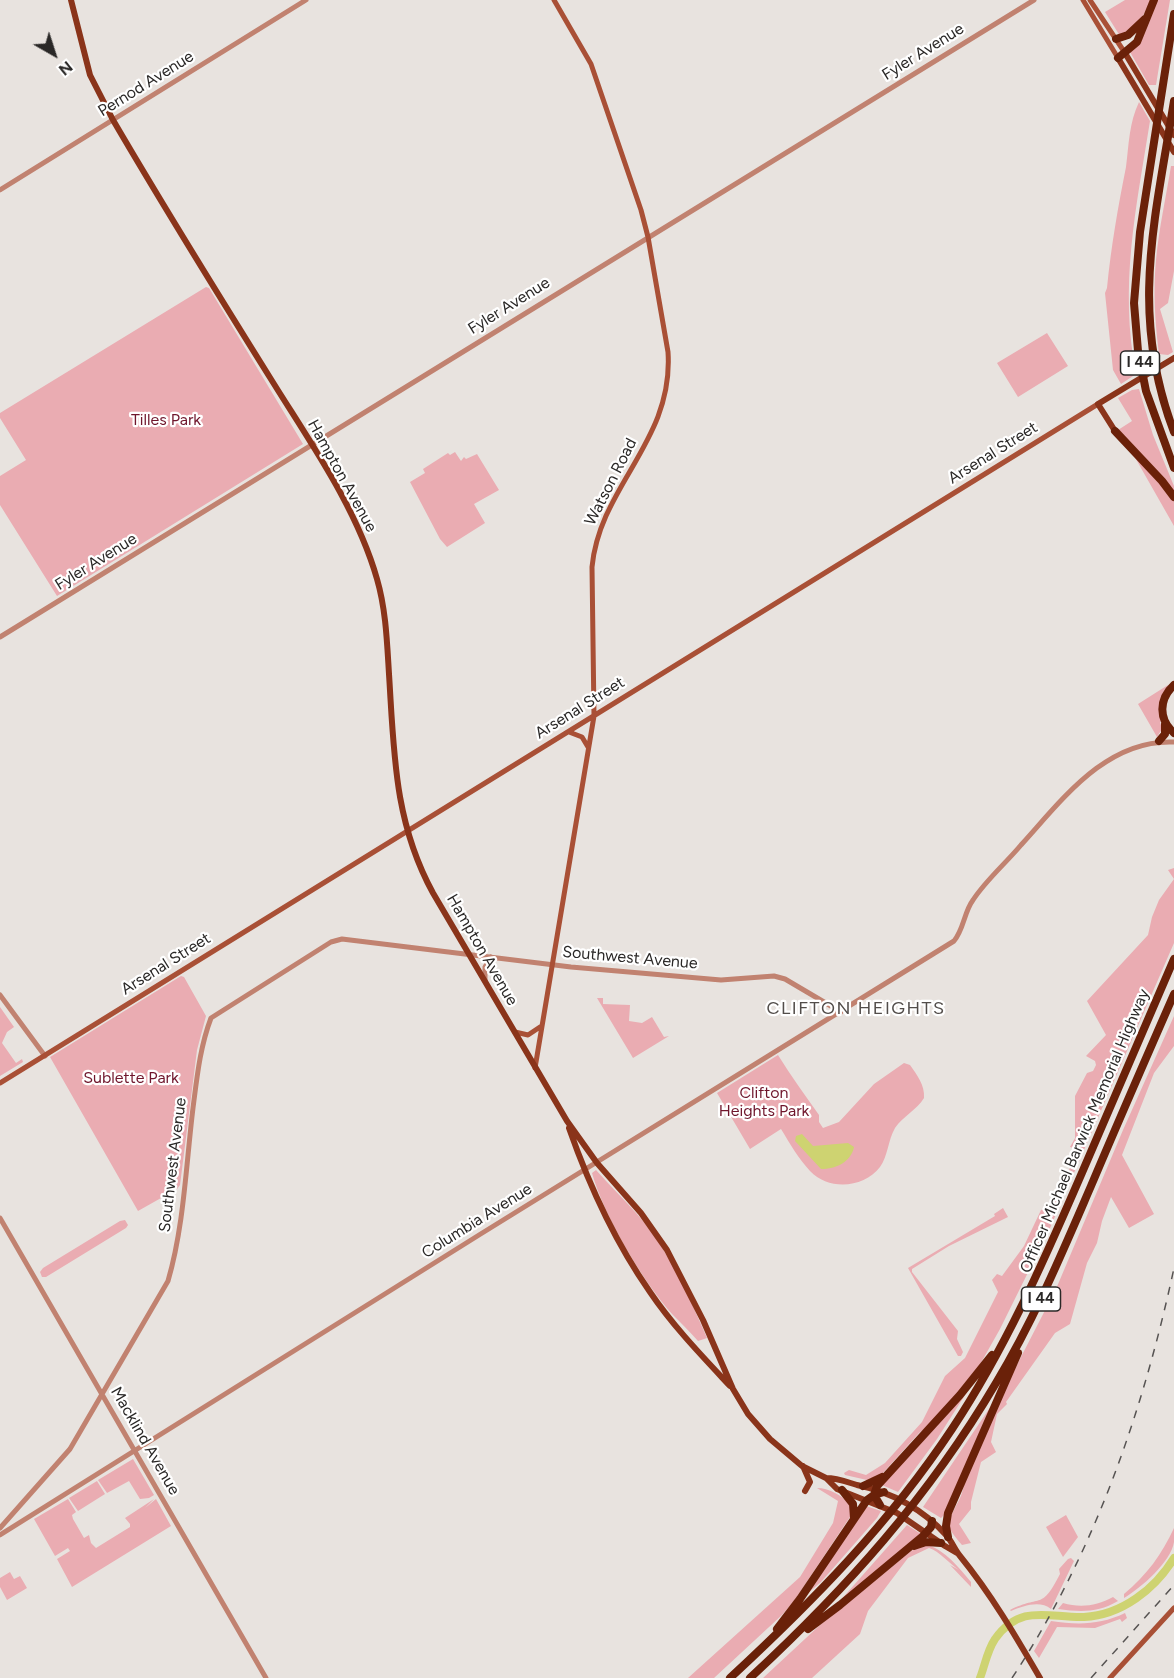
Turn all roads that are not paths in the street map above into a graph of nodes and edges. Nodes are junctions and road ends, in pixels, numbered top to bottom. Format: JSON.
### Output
{"nodes":[{"id":1,"x":70,"y":0,"type":"edge"},
{"id":2,"x":306,"y":0,"type":"edge"},
{"id":3,"x":554,"y":0,"type":"edge"},
{"id":4,"x":1034,"y":0,"type":"edge"},
{"id":5,"x":1083,"y":0,"type":"edge"},
{"id":6,"x":1090,"y":0,"type":"edge"},
{"id":7,"x":1154,"y":0,"type":"edge"},
{"id":8,"x":1174,"y":14,"type":"edge"},
{"id":9,"x":1148,"y":16,"type":"junction"},
{"id":10,"x":1116,"y":39,"type":"junction"},
{"id":11,"x":1122,"y":56,"type":"junction"},
{"id":12,"x":1174,"y":101,"type":"edge"},
{"id":13,"x":112,"y":120,"type":"junction"},
{"id":14,"x":1174,"y":135,"type":"edge"},
{"id":15,"x":1173,"y":149,"type":"edge"},
{"id":16,"x":0,"y":190,"type":"edge"},
{"id":17,"x":648,"y":237,"type":"junction"},
{"id":18,"x":1171,"y":359,"type":"edge"},
{"id":19,"x":1098,"y":404,"type":"junction"},
{"id":20,"x":1115,"y":431,"type":"joint"},
{"id":21,"x":1174,"y":432,"type":"edge"},
{"id":22,"x":311,"y":444,"type":"junction"},
{"id":23,"x":1174,"y":468,"type":"edge"},
{"id":24,"x":1174,"y":497,"type":"edge"},
{"id":25,"x":0,"y":637,"type":"edge"},
{"id":26,"x":1174,"y":685,"type":"edge"},
{"id":27,"x":594,"y":716,"type":"junction"},
{"id":28,"x":1164,"y":721,"type":"junction"},
{"id":29,"x":567,"y":732,"type":"junction"},
{"id":30,"x":1174,"y":733,"type":"edge"},
{"id":31,"x":1159,"y":741,"type":"junction"},
{"id":32,"x":1174,"y":742,"type":"edge"},
{"id":33,"x":588,"y":747,"type":"junction"},
{"id":34,"x":406,"y":831,"type":"junction"},
{"id":35,"x":469,"y":955,"type":"junction"},
{"id":36,"x":491,"y":957,"type":"junction"},
{"id":37,"x":1174,"y":959,"type":"edge"},
{"id":38,"x":552,"y":964,"type":"junction"},
{"id":39,"x":487,"y":987,"type":"junction"},
{"id":40,"x":1174,"y":994,"type":"edge"},
{"id":41,"x":0,"y":995,"type":"edge"},
{"id":42,"x":841,"y":1012,"type":"junction"},
{"id":43,"x":542,"y":1026,"type":"junction"},
{"id":44,"x":515,"y":1032,"type":"junction"},
{"id":45,"x":45,"y":1056,"type":"junction"},
{"id":46,"x":535,"y":1068,"type":"junction"},
{"id":47,"x":0,"y":1083,"type":"edge"},
{"id":48,"x":567,"y":1121,"type":"junction"},
{"id":49,"x":597,"y":1163,"type":"junction"},
{"id":50,"x":586,"y":1170,"type":"junction"},
{"id":51,"x":0,"y":1218,"type":"edge"},
{"id":52,"x":1014,"y":1324,"type":"junction"},
{"id":53,"x":1025,"y":1331,"type":"junction"},
{"id":54,"x":733,"y":1389,"type":"junction"},
{"id":55,"x":102,"y":1394,"type":"junction"},
{"id":56,"x":135,"y":1450,"type":"junction"},
{"id":57,"x":802,"y":1466,"type":"junction"},
{"id":58,"x":891,"y":1471,"type":"junction"},
{"id":59,"x":826,"y":1478,"type":"junction"},
{"id":60,"x":863,"y":1486,"type":"junction"},
{"id":61,"x":842,"y":1490,"type":"junction"},
{"id":62,"x":805,"y":1491,"type":"dead end"},
{"id":63,"x":884,"y":1492,"type":"joint"},
{"id":64,"x":872,"y":1494,"type":"junction"},
{"id":65,"x":880,"y":1505,"type":"joint"},
{"id":66,"x":948,"y":1513,"type":"junction"},
{"id":67,"x":853,"y":1520,"type":"junction"},
{"id":68,"x":930,"y":1527,"type":"junction"},
{"id":69,"x":0,"y":1528,"type":"edge"},
{"id":70,"x":0,"y":1535,"type":"edge"},
{"id":71,"x":948,"y":1537,"type":"junction"},
{"id":72,"x":941,"y":1543,"type":"junction"},
{"id":73,"x":903,"y":1553,"type":"junction"},
{"id":74,"x":957,"y":1553,"type":"junction"},
{"id":75,"x":1174,"y":1608,"type":"edge"},
{"id":76,"x":787,"y":1643,"type":"junction"},
{"id":77,"x":761,"y":1649,"type":"junction"},
{"id":78,"x":266,"y":1678,"type":"edge"},
{"id":79,"x":730,"y":1678,"type":"edge"},
{"id":80,"x":750,"y":1678,"type":"edge"},
{"id":81,"x":1040,"y":1678,"type":"edge"},
{"id":82,"x":1110,"y":1678,"type":"edge"}],
"edges":[{"from":1,"to":13,"type":"main road","name":"Hampton Avenue"},
{"from":2,"to":13,"type":"street","name":"Pernod Avenue"},
{"from":3,"to":17,"type":"main road","name":"Watson Road"},
{"from":4,"to":17,"type":"street","name":"Fyler Avenue"},
{"from":5,"to":11,"type":"main road"},
{"from":6,"to":10,"type":"main road"},
{"from":7,"to":9,"type":"highway"},
{"from":8,"to":23,"type":"highway","number":"I 44"},
{"from":9,"to":10,"type":"highway"},
{"from":9,"to":11,"type":"highway"},
{"from":10,"to":11,"type":"main road"},
{"from":11,"to":14,"type":"main road"},
{"from":11,"to":15,"type":"main road"},
{"from":12,"to":21,"type":"highway","number":"I 44"},
{"from":13,"to":16,"type":"street","name":"Pernod Avenue"},
{"from":13,"to":22,"type":"main road","name":"Hampton Avenue"},
{"from":17,"to":22,"type":"street","name":"Fyler Avenue"},
{"from":17,"to":27,"type":"main road","name":"Watson Road"},
{"from":18,"to":19,"type":"main road","name":"Arsenal Street"},
{"from":19,"to":20,"type":"main road"},
{"from":19,"to":27,"type":"main road","name":"Arsenal Street"},
{"from":20,"to":24,"type":"highway"},
{"from":22,"to":25,"type":"street","name":"Fyler Avenue"},
{"from":22,"to":34,"type":"main road","name":"Hampton Avenue"},
{"from":26,"to":28,"type":"highway"},
{"from":27,"to":29,"type":"main road","name":"Arsenal Street"},
{"from":27,"to":33,"type":"main road","name":"Watson Road"},
{"from":28,"to":30,"type":"highway"},
{"from":28,"to":31,"type":"highway"},
{"from":29,"to":33,"type":"main road"},
{"from":29,"to":34,"type":"main road","name":"Arsenal Street"},
{"from":31,"to":32,"type":"street"},
{"from":31,"to":42,"type":"street","name":"Columbia Avenue"},
{"from":33,"to":38,"type":"main road","name":"Watson Road"},
{"from":34,"to":35,"type":"main road","name":"Hampton Avenue"},
{"from":34,"to":45,"type":"main road","name":"Arsenal Street"},
{"from":35,"to":36,"type":"street","name":"Southwest Avenue"},
{"from":35,"to":39,"type":"main road","name":"Hampton Avenue"},
{"from":35,"to":55,"type":"street","name":"Southwest Avenue"},
{"from":36,"to":38,"type":"street","name":"Southwest Avenue"},
{"from":36,"to":39,"type":"street"},
{"from":37,"to":52,"type":"highway","name":"Officer Michael Barwick Memorial Highway","number":"I 44"},
{"from":38,"to":42,"type":"street","name":"Southwest Avenue"},
{"from":38,"to":43,"type":"main road","name":"Watson Road"},
{"from":39,"to":44,"type":"main road","name":"Hampton Avenue"},
{"from":40,"to":53,"type":"highway","name":"Officer Michael Barwick Memorial Highway","number":"I 44"},
{"from":41,"to":45,"type":"street"},
{"from":42,"to":49,"type":"street","name":"Columbia Avenue"},
{"from":43,"to":44,"type":"main road"},
{"from":43,"to":46,"type":"main road","name":"Watson Road"},
{"from":44,"to":46,"type":"main road","name":"Hampton Avenue"},
{"from":45,"to":47,"type":"main road","name":"Arsenal Street"},
{"from":46,"to":48,"type":"main road","name":"Hampton Avenue"},
{"from":48,"to":49,"type":"main road","name":"Hampton Avenue"},
{"from":48,"to":50,"type":"main road","name":"Hampton Avenue"},
{"from":49,"to":50,"type":"street","name":"Columbia Avenue"},
{"from":49,"to":54,"type":"main road","name":"Hampton Avenue"},
{"from":50,"to":54,"type":"main road","name":"Hampton Avenue"},
{"from":50,"to":56,"type":"street","name":"Columbia Avenue"},
{"from":51,"to":55,"type":"street","name":"Macklind Avenue"},
{"from":52,"to":58,"type":"highway"},
{"from":52,"to":77,"type":"highway","name":"Officer Michael Barwick Memorial Highway","number":"I 44"},
{"from":53,"to":66,"type":"highway"},
{"from":53,"to":76,"type":"highway","name":"Officer Michael Barwick Memorial Highway","number":"I 44"},
{"from":54,"to":57,"type":"main road","name":"Hampton Avenue"},
{"from":55,"to":56,"type":"street","name":"Macklind Avenue"},
{"from":55,"to":69,"type":"street","name":"Southwest Avenue"},
{"from":56,"to":70,"type":"street","name":"Columbia Avenue"},
{"from":56,"to":78,"type":"street","name":"Macklind Avenue"},
{"from":57,"to":59,"type":"main road","name":"Hampton Avenue"},
{"from":57,"to":62,"type":"main road"},
{"from":58,"to":60,"type":"highway"},
{"from":58,"to":64,"type":"highway"},
{"from":59,"to":60,"type":"main road","name":"Hampton Avenue"},
{"from":59,"to":61,"type":"main road","name":"Hampton Avenue"},
{"from":60,"to":64,"type":"main road","name":"Hampton Avenue"},
{"from":61,"to":64,"type":"main road","name":"Hampton Avenue"},
{"from":61,"to":67,"type":"highway"},
{"from":63,"to":64,"type":"highway"},
{"from":63,"to":68,"type":"main road"},
{"from":64,"to":65,"type":"highway"},
{"from":64,"to":67,"type":"highway"},
{"from":65,"to":68,"type":"main road"},
{"from":66,"to":68,"type":"highway"},
{"from":66,"to":71,"type":"highway"},
{"from":67,"to":77,"type":"highway"},
{"from":68,"to":71,"type":"main road"},
{"from":68,"to":72,"type":"main road"},
{"from":68,"to":73,"type":"highway"},
{"from":71,"to":74,"type":"main road"},
{"from":72,"to":73,"type":"highway"},
{"from":72,"to":74,"type":"main road"},
{"from":73,"to":76,"type":"highway"},
{"from":74,"to":81,"type":"main road"},
{"from":75,"to":82,"type":"main road"},
{"from":76,"to":80,"type":"highway","name":"Officer Michael Barwick Memorial Highway","number":"I 44"},
{"from":77,"to":79,"type":"highway","name":"Officer Michael Barwick Memorial Highway","number":"I 44"}]}
